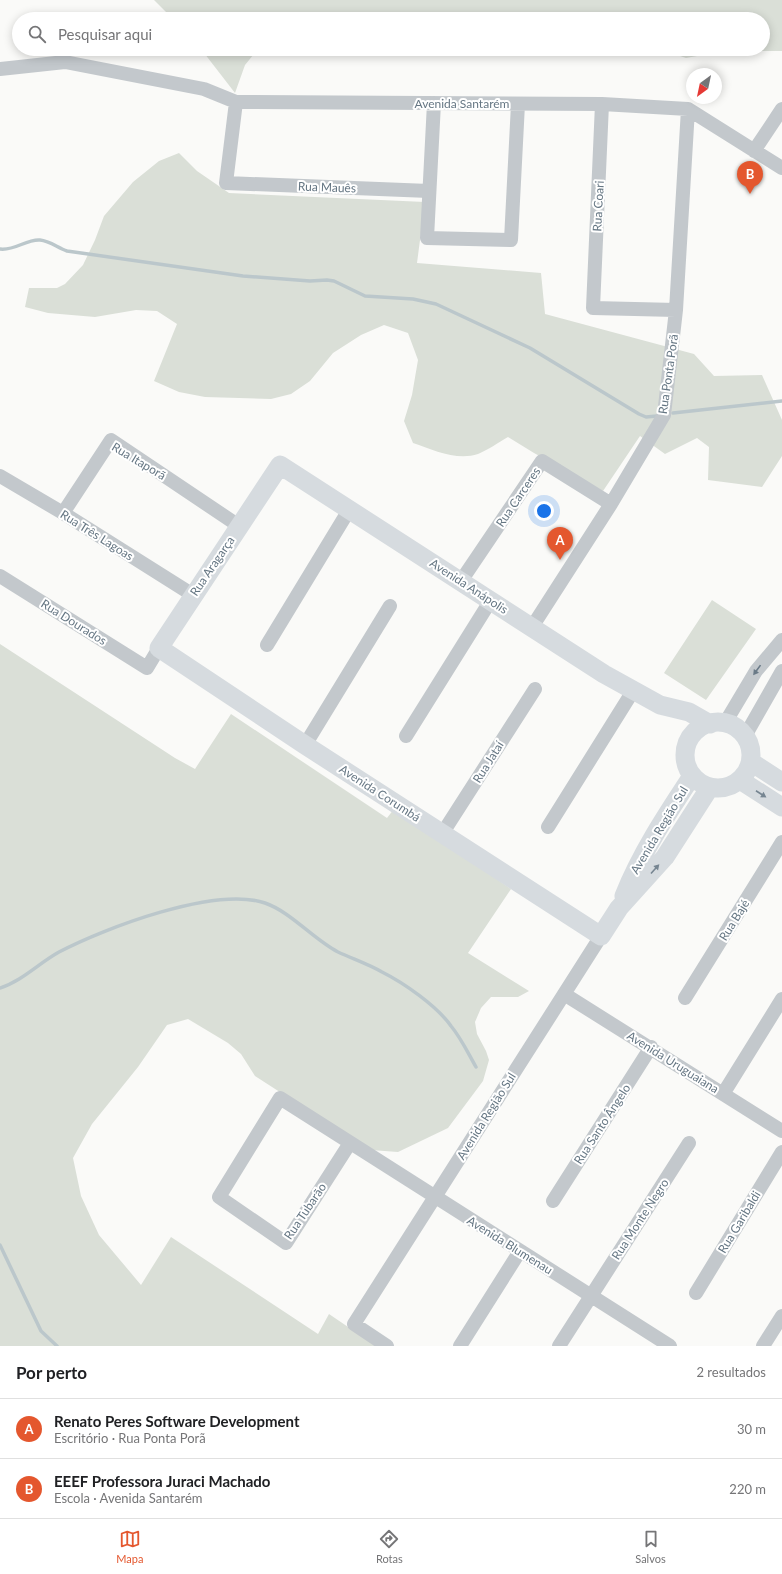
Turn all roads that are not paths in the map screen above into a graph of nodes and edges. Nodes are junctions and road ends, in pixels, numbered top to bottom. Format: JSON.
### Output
{"nodes":[{"id":1,"x":0,"y":69,"type":"edge"},
{"id":2,"x":236,"y":102,"type":"junction"},
{"id":3,"x":434,"y":103,"type":"junction"},
{"id":4,"x":518,"y":104,"type":"junction"},
{"id":5,"x":602,"y":104,"type":"junction"},
{"id":6,"x":688,"y":109,"type":"junction"},
{"id":7,"x":782,"y":109,"type":"edge"},
{"id":8,"x":754,"y":151,"type":"junction"},
{"id":9,"x":782,"y":168,"type":"edge"},
{"id":10,"x":429,"y":192,"type":"junction"},
{"id":11,"x":676,"y":310,"type":"junction"},
{"id":12,"x":280,"y":465,"type":"joint"},
{"id":13,"x":0,"y":476,"type":"edge"},
{"id":14,"x":612,"y":504,"type":"junction"},
{"id":15,"x":349,"y":510,"type":"junction"},
{"id":16,"x":63,"y":513,"type":"junction"},
{"id":17,"x":239,"y":526,"type":"junction"},
{"id":18,"x":0,"y":576,"type":"edge"},
{"id":19,"x":461,"y":581,"type":"junction"},
{"id":20,"x":193,"y":595,"type":"junction"},
{"id":21,"x":491,"y":600,"type":"junction"},
{"id":22,"x":390,"y":606,"type":"dead end"},
{"id":23,"x":532,"y":627,"type":"junction"},
{"id":24,"x":782,"y":640,"type":"edge"},
{"id":25,"x":267,"y":645,"type":"dead end"},
{"id":26,"x":160,"y":648,"type":"junction"},
{"id":27,"x":147,"y":668,"type":"joint"},
{"id":28,"x":782,"y":671,"type":"edge"},
{"id":29,"x":535,"y":689,"type":"dead end"},
{"id":30,"x":633,"y":691,"type":"junction"},
{"id":31,"x":660,"y":705,"type":"junction"},
{"id":32,"x":718,"y":724,"type":"junction"},
{"id":33,"x":406,"y":736,"type":"dead end"},
{"id":34,"x":745,"y":736,"type":"junction"},
{"id":35,"x":690,"y":739,"type":"junction"},
{"id":36,"x":305,"y":745,"type":"junction"},
{"id":37,"x":751,"y":762,"type":"junction"},
{"id":38,"x":692,"y":776,"type":"junction"},
{"id":39,"x":740,"y":780,"type":"junction"},
{"id":40,"x":782,"y":782,"type":"edge"},
{"id":41,"x":710,"y":787,"type":"junction"},
{"id":42,"x":782,"y":807,"type":"edge"},
{"id":43,"x":548,"y":827,"type":"dead end"},
{"id":44,"x":442,"y":834,"type":"junction"},
{"id":45,"x":782,"y":842,"type":"edge"},
{"id":46,"x":619,"y":908,"type":"junction"},
{"id":47,"x":601,"y":936,"type":"junction"},
{"id":48,"x":564,"y":994,"type":"junction"},
{"id":49,"x":685,"y":998,"type":"dead end"},
{"id":50,"x":782,"y":999,"type":"edge"},
{"id":51,"x":651,"y":1048,"type":"junction"},
{"id":52,"x":723,"y":1094,"type":"junction"},
{"id":53,"x":782,"y":1131,"type":"edge"},
{"id":54,"x":350,"y":1143,"type":"junction"},
{"id":55,"x":689,"y":1143,"type":"dead end"},
{"id":56,"x":782,"y":1152,"type":"edge"},
{"id":57,"x":434,"y":1198,"type":"junction"},
{"id":58,"x":553,"y":1201,"type":"dead end"},
{"id":59,"x":248,"y":1219,"type":"joint"},
{"id":60,"x":520,"y":1251,"type":"junction"},
{"id":61,"x":696,"y":1293,"type":"dead end"},
{"id":62,"x":590,"y":1296,"type":"junction"},
{"id":63,"x":782,"y":1316,"type":"edge"},
{"id":64,"x":664,"y":1344,"type":"edge"},
{"id":65,"x":387,"y":1346,"type":"edge"},
{"id":66,"x":460,"y":1346,"type":"edge"},
{"id":67,"x":559,"y":1346,"type":"edge"},
{"id":68,"x":763,"y":1346,"type":"edge"}],
"edges":[{"from":1,"to":2,"type":"street"},
{"from":2,"to":3,"type":"street","name":"Avenida Santarém"},
{"from":2,"to":10,"type":"street","name":"Rua Mauês"},
{"from":3,"to":4,"type":"street","name":"Avenida Santarém"},
{"from":3,"to":10,"type":"street"},
{"from":4,"to":5,"type":"street","name":"Avenida Santarém"},
{"from":4,"to":10,"type":"street"},
{"from":5,"to":6,"type":"street","name":"Avenida Santarém"},
{"from":5,"to":11,"type":"street","name":"Rua Coari"},
{"from":6,"to":8,"type":"street"},
{"from":6,"to":11,"type":"street","name":"Rua Ponta Porã"},
{"from":7,"to":8,"type":"street"},
{"from":8,"to":9,"type":"street"},
{"from":11,"to":14,"type":"street","name":"Rua Ponta Porã"},
{"from":12,"to":15,"type":"street","name":"Avenida Anápolis"},
{"from":12,"to":17,"type":"street","name":"Rua Aragarça"},
{"from":13,"to":16,"type":"street","name":"Rua Três Lagoas"},
{"from":14,"to":19,"type":"street","name":"Rua Carceres"},
{"from":14,"to":23,"type":"street","name":"Rua Ponta Porã"},
{"from":15,"to":19,"type":"street","name":"Avenida Anápolis"},
{"from":15,"to":25,"type":"street"},
{"from":16,"to":17,"type":"street","name":"Rua Itaporã"},
{"from":16,"to":20,"type":"street","name":"Rua Três Lagoas"},
{"from":17,"to":20,"type":"street","name":"Rua Aragarça"},
{"from":18,"to":27,"type":"street","name":"Rua Dourados"},
{"from":19,"to":21,"type":"street","name":"Avenida Anápolis"},
{"from":20,"to":26,"type":"street","name":"Rua Aragarça"},
{"from":21,"to":23,"type":"street","name":"Avenida Anápolis"},
{"from":21,"to":33,"type":"street"},
{"from":22,"to":36,"type":"street"},
{"from":23,"to":30,"type":"street","name":"Avenida Anápolis"},
{"from":24,"to":32,"type":"street","one_way":true},
{"from":26,"to":27,"type":"street","name":"Rua Aragarça"},
{"from":26,"to":36,"type":"street","name":"Avenida Corumbá"},
{"from":28,"to":34,"type":"street"},
{"from":29,"to":44,"type":"street","name":"Rua Jataí"},
{"from":30,"to":31,"type":"street","name":"Avenida Anápolis"},
{"from":30,"to":43,"type":"street"},
{"from":31,"to":32,"type":"street","name":"Avenida Anápolis"},
{"from":31,"to":35,"type":"street","name":"Avenida Anápolis"},
{"from":32,"to":34,"type":"street"},
{"from":32,"to":35,"type":"street"},
{"from":34,"to":37,"type":"street"},
{"from":35,"to":38,"type":"street"},
{"from":36,"to":44,"type":"street","name":"Avenida Corumbá"},
{"from":37,"to":39,"type":"street"},
{"from":37,"to":40,"type":"street"},
{"from":38,"to":41,"type":"street"},
{"from":38,"to":46,"type":"street","name":"Avenida Região Sul"},
{"from":39,"to":41,"type":"street"},
{"from":39,"to":42,"type":"street","one_way":true},
{"from":46,"to":41,"type":"street","name":"Avenida Região Sul","one_way":true},
{"from":44,"to":47,"type":"street","name":"Avenida Corumbá"},
{"from":45,"to":49,"type":"street","name":"Rua Bajé"},
{"from":46,"to":47,"type":"street","name":"Avenida Região Sul"},
{"from":47,"to":48,"type":"street","name":"Avenida Região Sul"},
{"from":48,"to":51,"type":"street","name":"Avenida Uruguaiana"},
{"from":48,"to":57,"type":"street","name":"Avenida Região Sul"},
{"from":50,"to":52,"type":"street"},
{"from":51,"to":52,"type":"street","name":"Avenida Uruguaiana"},
{"from":51,"to":58,"type":"street","name":"Rua Santo Ângelo"},
{"from":52,"to":53,"type":"street","name":"Avenida Uruguaiana"},
{"from":54,"to":57,"type":"street","name":"Avenida Blumenau"},
{"from":54,"to":59,"type":"street","name":"Rua Tubarão"},
{"from":54,"to":59,"type":"street","name":"Avenida Blumenau"},
{"from":55,"to":62,"type":"street","name":"Rua Monte Negro"},
{"from":56,"to":61,"type":"street","name":"Rua Garibaldi"},
{"from":57,"to":60,"type":"street","name":"Avenida Blumenau"},
{"from":57,"to":65,"type":"street","name":"Avenida Região Sul"},
{"from":60,"to":62,"type":"street","name":"Avenida Blumenau"},
{"from":60,"to":66,"type":"street"},
{"from":62,"to":64,"type":"street","name":"Avenida Blumenau"},
{"from":62,"to":67,"type":"street","name":"Rua Monte Negro"},
{"from":63,"to":68,"type":"street"}]}
